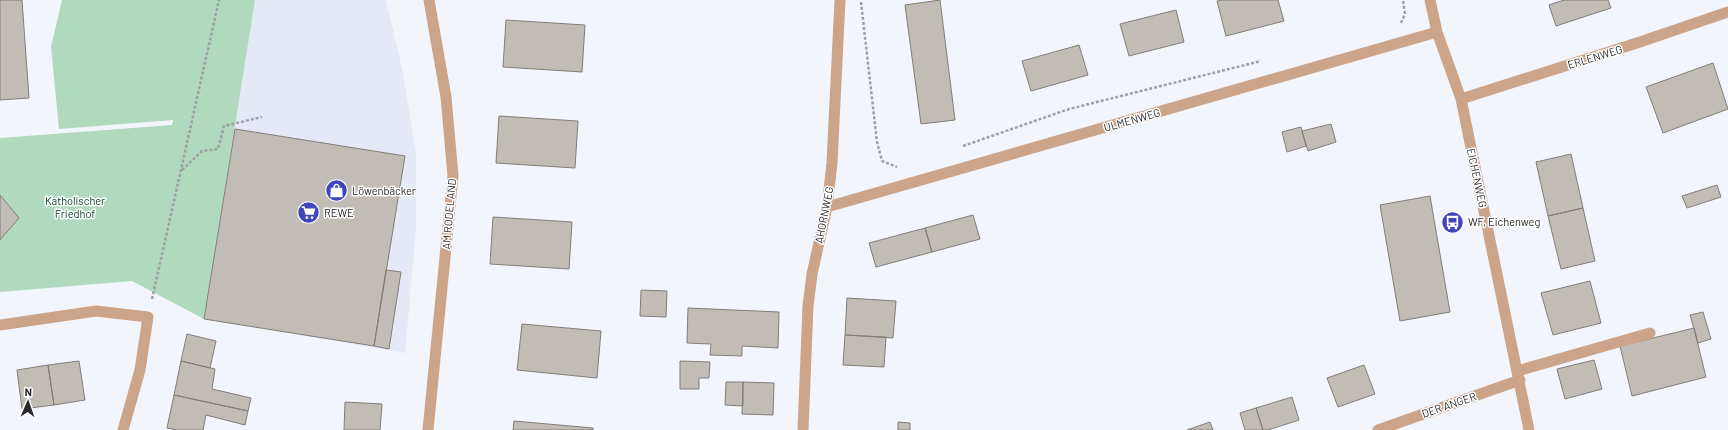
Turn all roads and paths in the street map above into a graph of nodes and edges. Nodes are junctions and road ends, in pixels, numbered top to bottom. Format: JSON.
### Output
{"nodes":[{"id":1,"x":219,"y":0,"type":"edge"},
{"id":2,"x":429,"y":0,"type":"edge"},
{"id":3,"x":840,"y":0,"type":"edge"},
{"id":4,"x":860,"y":0,"type":"edge"},
{"id":5,"x":1403,"y":0,"type":"edge"},
{"id":6,"x":1430,"y":0,"type":"edge"},
{"id":7,"x":1728,"y":12,"type":"edge"},
{"id":8,"x":1399,"y":28,"type":"dead end"},
{"id":9,"x":1437,"y":32,"type":"junction"},
{"id":10,"x":1266,"y":60,"type":"dead end"},
{"id":11,"x":1461,"y":99,"type":"junction"},
{"id":12,"x":262,"y":117,"type":"dead end"},
{"id":13,"x":957,"y":148,"type":"dead end"},
{"id":14,"x":905,"y":165,"type":"dead end"},
{"id":15,"x":181,"y":170,"type":"junction"},
{"id":16,"x":827,"y":207,"type":"junction"},
{"id":17,"x":148,"y":317,"type":"junction"},
{"id":18,"x":0,"y":325,"type":"edge"},
{"id":19,"x":1650,"y":333,"type":"dead end"},
{"id":20,"x":1518,"y":375,"type":"junction"},
{"id":21,"x":123,"y":430,"type":"edge"},
{"id":22,"x":428,"y":430,"type":"edge"},
{"id":23,"x":803,"y":430,"type":"edge"},
{"id":24,"x":1378,"y":430,"type":"edge"},
{"id":25,"x":1529,"y":430,"type":"edge"}],
"edges":[{"from":1,"to":15,"type":"path"},
{"from":2,"to":22,"type":"street","name":"AM RODELAND"},
{"from":3,"to":16,"type":"street","name":"AHORNWEG"},
{"from":4,"to":14,"type":"path"},
{"from":5,"to":8,"type":"path"},
{"from":6,"to":9,"type":"street","name":"EICHENWEG"},
{"from":7,"to":11,"type":"street","name":"ERLENWEG"},
{"from":9,"to":11,"type":"street","name":"EICHENWEG"},
{"from":9,"to":16,"type":"street","name":"ULMENWEG"},
{"from":10,"to":13,"type":"path"},
{"from":11,"to":20,"type":"street","name":"EICHENWEG"},
{"from":12,"to":15,"type":"path"},
{"from":15,"to":17,"type":"path"},
{"from":16,"to":23,"type":"street","name":"AHORNWEG"},
{"from":17,"to":18,"type":"street"},
{"from":17,"to":21,"type":"street"},
{"from":19,"to":20,"type":"street","name":"DER ANGER"},
{"from":20,"to":24,"type":"street","name":"DER ANGER"},
{"from":20,"to":25,"type":"street","name":"EICHENWEG"}]}
